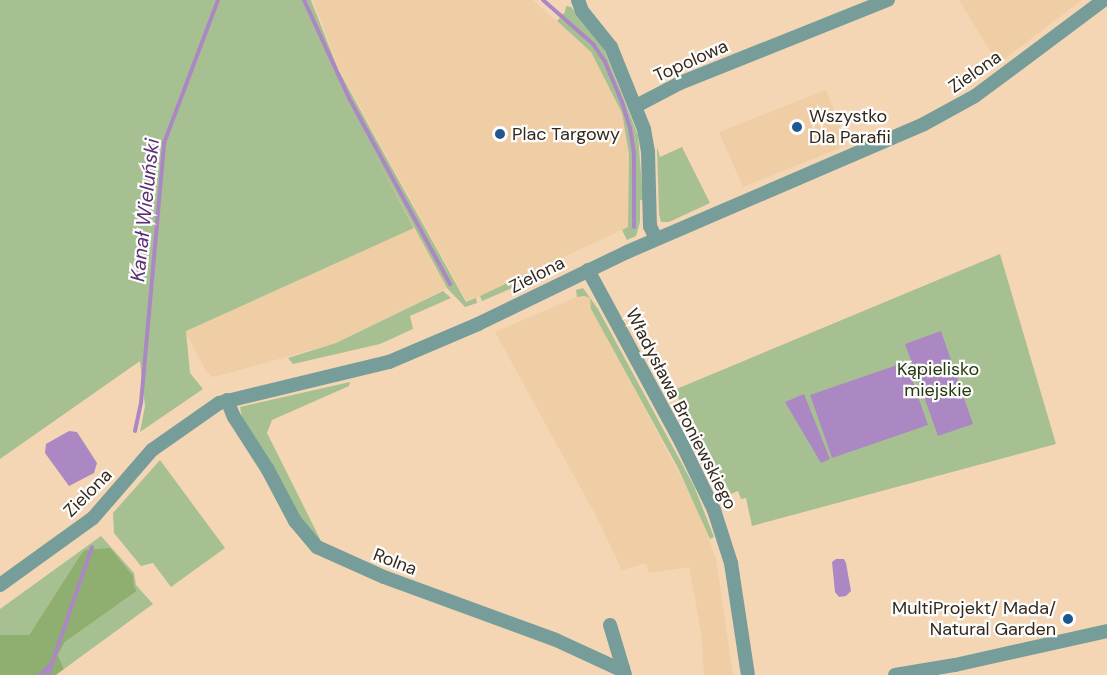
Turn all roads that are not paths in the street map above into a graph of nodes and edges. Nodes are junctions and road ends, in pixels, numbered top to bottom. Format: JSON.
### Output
{"nodes":[{"id":1,"x":578,"y":0,"type":"edge"},
{"id":2,"x":888,"y":0,"type":"edge"},
{"id":3,"x":1104,"y":0,"type":"edge"},
{"id":4,"x":636,"y":106,"type":"junction"},
{"id":5,"x":656,"y":239,"type":"junction"},
{"id":6,"x":588,"y":270,"type":"junction"},
{"id":7,"x":227,"y":400,"type":"junction"},
{"id":8,"x":0,"y":585,"type":"edge"},
{"id":9,"x":610,"y":625,"type":"dead end"},
{"id":10,"x":1107,"y":631,"type":"edge"},
{"id":11,"x":624,"y":672,"type":"edge"},
{"id":12,"x":748,"y":675,"type":"edge"},
{"id":13,"x":900,"y":675,"type":"edge"}],
"edges":[{"from":1,"to":4,"type":"street"},
{"from":2,"to":4,"type":"street","name":"Topolowa"},
{"from":3,"to":5,"type":"street","name":"Zielona"},
{"from":4,"to":5,"type":"street"},
{"from":5,"to":6,"type":"street","name":"Zielona"},
{"from":6,"to":7,"type":"street","name":"Zielona"},
{"from":6,"to":12,"type":"street","name":"Władysława Broniewskiego"},
{"from":7,"to":8,"type":"street","name":"Zielona"},
{"from":7,"to":11,"type":"street","name":"Rolna"},
{"from":9,"to":11,"type":"street"},
{"from":10,"to":13,"type":"street"}]}
